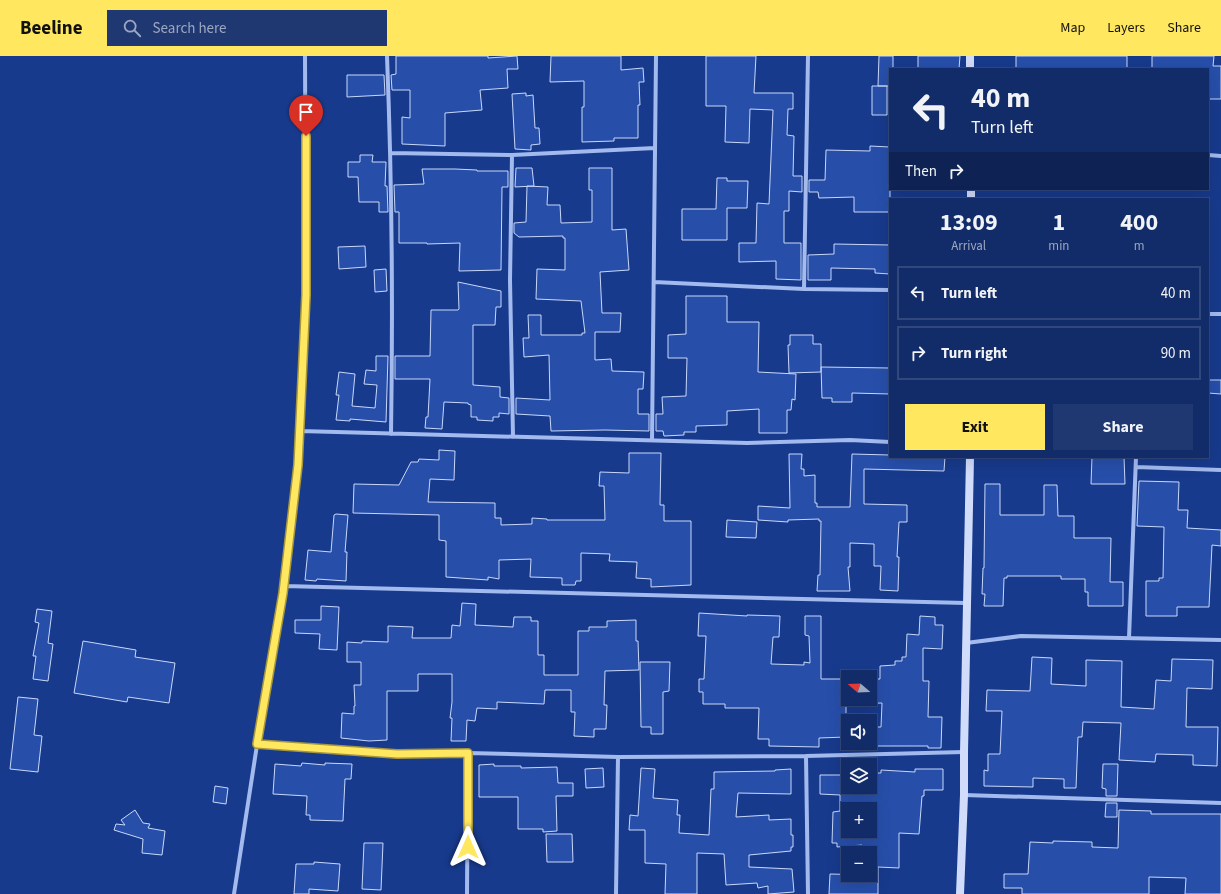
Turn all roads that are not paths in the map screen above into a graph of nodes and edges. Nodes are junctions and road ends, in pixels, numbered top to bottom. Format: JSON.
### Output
{"nodes":[{"id":1,"x":305,"y":56,"type":"edge"},
{"id":2,"x":387,"y":56,"type":"edge"},
{"id":3,"x":656,"y":56,"type":"edge"},
{"id":4,"x":808,"y":56,"type":"edge"},
{"id":5,"x":970,"y":56,"type":"edge"},
{"id":6,"x":970,"y":68,"type":"edge"},
{"id":7,"x":655,"y":148,"type":"junction"},
{"id":8,"x":391,"y":153,"type":"junction"},
{"id":9,"x":512,"y":155,"type":"junction"},
{"id":10,"x":1209,"y":155,"type":"edge"},
{"id":11,"x":1221,"y":156,"type":"edge"},
{"id":12,"x":654,"y":282,"type":"junction"},
{"id":13,"x":804,"y":290,"type":"junction"},
{"id":14,"x":889,"y":290,"type":"edge"},
{"id":15,"x":1209,"y":314,"type":"edge"},
{"id":16,"x":1221,"y":314,"type":"edge"},
{"id":17,"x":300,"y":431,"type":"junction"},
{"id":18,"x":391,"y":434,"type":"junction"},
{"id":19,"x":513,"y":437,"type":"junction"},
{"id":20,"x":652,"y":440,"type":"junction"},
{"id":21,"x":889,"y":442,"type":"edge"},
{"id":22,"x":970,"y":458,"type":"edge"},
{"id":23,"x":1136,"y":458,"type":"edge"},
{"id":24,"x":1136,"y":467,"type":"junction"},
{"id":25,"x":1221,"y":470,"type":"edge"},
{"id":26,"x":284,"y":586,"type":"junction"},
{"id":27,"x":966,"y":603,"type":"junction"},
{"id":28,"x":1129,"y":638,"type":"junction"},
{"id":29,"x":1221,"y":640,"type":"edge"},
{"id":30,"x":966,"y":643,"type":"junction"},
{"id":31,"x":257,"y":744,"type":"junction"},
{"id":32,"x":964,"y":752,"type":"junction"},
{"id":33,"x":468,"y":753,"type":"junction"},
{"id":34,"x":806,"y":756,"type":"junction"},
{"id":35,"x":618,"y":757,"type":"junction"},
{"id":36,"x":964,"y":795,"type":"junction"},
{"id":37,"x":1221,"y":803,"type":"edge"},
{"id":38,"x":234,"y":894,"type":"edge"},
{"id":39,"x":467,"y":894,"type":"edge"},
{"id":40,"x":616,"y":894,"type":"edge"},
{"id":41,"x":808,"y":894,"type":"edge"},
{"id":42,"x":960,"y":894,"type":"edge"}],
"edges":[{"from":1,"to":17,"type":"street"},
{"from":2,"to":8,"type":"street"},
{"from":3,"to":7,"type":"street"},
{"from":4,"to":13,"type":"street"},
{"from":5,"to":6,"type":"street"},
{"from":7,"to":9,"type":"street"},
{"from":7,"to":12,"type":"street"},
{"from":8,"to":9,"type":"street"},
{"from":8,"to":18,"type":"street"},
{"from":9,"to":19,"type":"street"},
{"from":10,"to":11,"type":"street"},
{"from":12,"to":13,"type":"street"},
{"from":12,"to":20,"type":"street"},
{"from":13,"to":14,"type":"street"},
{"from":15,"to":16,"type":"street"},
{"from":17,"to":18,"type":"street"},
{"from":17,"to":26,"type":"street"},
{"from":18,"to":19,"type":"street"},
{"from":19,"to":20,"type":"street"},
{"from":20,"to":21,"type":"street"},
{"from":22,"to":27,"type":"street"},
{"from":23,"to":24,"type":"street"},
{"from":24,"to":25,"type":"street"},
{"from":24,"to":28,"type":"street"},
{"from":26,"to":27,"type":"street"},
{"from":26,"to":31,"type":"street"},
{"from":27,"to":30,"type":"street"},
{"from":28,"to":29,"type":"street"},
{"from":28,"to":30,"type":"street"},
{"from":30,"to":32,"type":"street"},
{"from":31,"to":33,"type":"street"},
{"from":31,"to":38,"type":"street"},
{"from":32,"to":34,"type":"street"},
{"from":32,"to":36,"type":"street"},
{"from":33,"to":35,"type":"street"},
{"from":33,"to":39,"type":"street"},
{"from":34,"to":35,"type":"street"},
{"from":34,"to":41,"type":"street"},
{"from":35,"to":40,"type":"street"},
{"from":36,"to":37,"type":"street"},
{"from":36,"to":42,"type":"street"}]}
